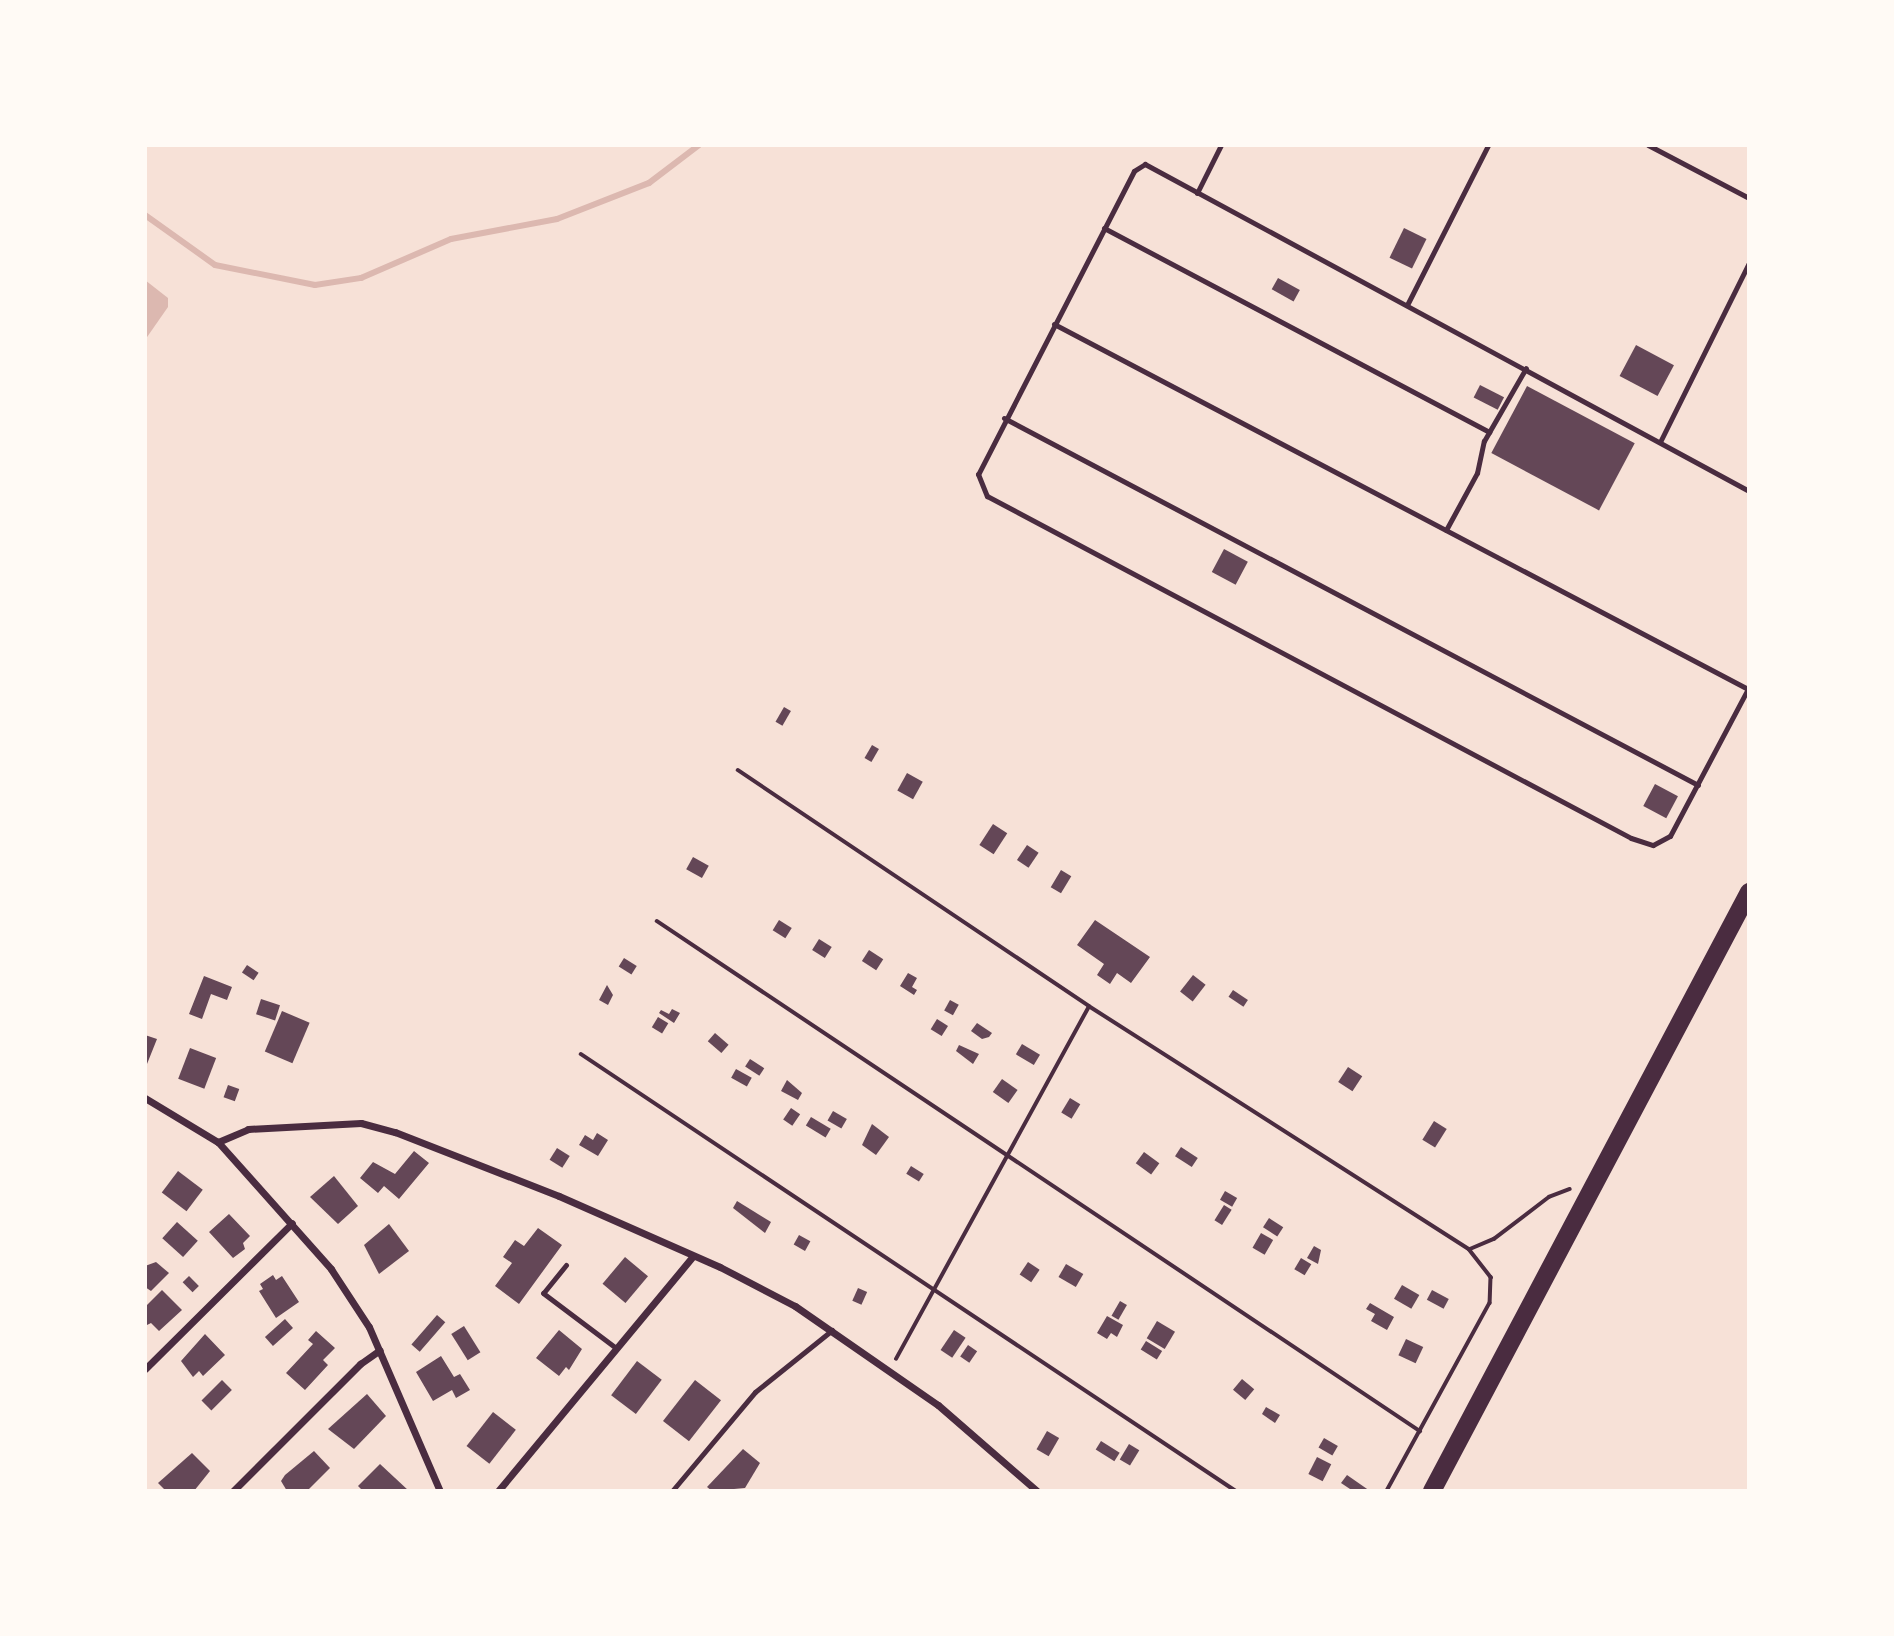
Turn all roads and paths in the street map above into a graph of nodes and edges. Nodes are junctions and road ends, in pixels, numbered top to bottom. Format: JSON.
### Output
{"nodes":[{"id":1,"x":1221,"y":145,"type":"edge"},
{"id":2,"x":1488,"y":145,"type":"edge"},
{"id":3,"x":1648,"y":145,"type":"edge"},
{"id":4,"x":1197,"y":193,"type":"junction"},
{"id":5,"x":1749,"y":198,"type":"edge"},
{"id":6,"x":1104,"y":228,"type":"junction"},
{"id":7,"x":1749,"y":263,"type":"edge"},
{"id":8,"x":1407,"y":305,"type":"junction"},
{"id":9,"x":1054,"y":324,"type":"junction"},
{"id":10,"x":1526,"y":368,"type":"junction"},
{"id":11,"x":1004,"y":418,"type":"junction"},
{"id":12,"x":1489,"y":432,"type":"junction"},
{"id":13,"x":1660,"y":442,"type":"junction"},
{"id":14,"x":1749,"y":491,"type":"edge"},
{"id":15,"x":1446,"y":530,"type":"junction"},
{"id":16,"x":1748,"y":688,"type":"edge"},
{"id":17,"x":738,"y":770,"type":"dead end"},
{"id":18,"x":1698,"y":785,"type":"junction"},
{"id":19,"x":1749,"y":892,"type":"edge"},
{"id":20,"x":657,"y":921,"type":"dead end"},
{"id":21,"x":1089,"y":1006,"type":"junction"},
{"id":22,"x":580,"y":1054,"type":"dead end"},
{"id":23,"x":145,"y":1098,"type":"edge"},
{"id":24,"x":218,"y":1142,"type":"junction"},
{"id":25,"x":1008,"y":1155,"type":"junction"},
{"id":26,"x":1593,"y":1188,"type":"junction"},
{"id":27,"x":292,"y":1223,"type":"junction"},
{"id":28,"x":1469,"y":1249,"type":"junction"},
{"id":29,"x":693,"y":1255,"type":"junction"},
{"id":30,"x":566,"y":1265,"type":"dead end"},
{"id":31,"x":934,"y":1291,"type":"junction"},
{"id":32,"x":832,"y":1331,"type":"junction"},
{"id":33,"x":616,"y":1348,"type":"junction"},
{"id":34,"x":380,"y":1350,"type":"junction"},
{"id":35,"x":145,"y":1369,"type":"edge"},
{"id":36,"x":889,"y":1370,"type":"junction"},
{"id":37,"x":1420,"y":1431,"type":"junction"},
{"id":38,"x":233,"y":1491,"type":"edge"},
{"id":39,"x":440,"y":1491,"type":"edge"},
{"id":40,"x":498,"y":1491,"type":"edge"},
{"id":41,"x":672,"y":1491,"type":"edge"},
{"id":42,"x":1037,"y":1491,"type":"edge"},
{"id":43,"x":1236,"y":1491,"type":"edge"},
{"id":44,"x":1387,"y":1491,"type":"edge"},
{"id":45,"x":1432,"y":1491,"type":"edge"}],
"edges":[{"from":1,"to":4,"type":"lane"},
{"from":2,"to":8,"type":"lane"},
{"from":3,"to":5,"type":"lane"},
{"from":4,"to":6,"type":"lane"},
{"from":4,"to":8,"type":"lane"},
{"from":6,"to":9,"type":"lane"},
{"from":6,"to":12,"type":"lane"},
{"from":7,"to":13,"type":"lane"},
{"from":8,"to":10,"type":"lane"},
{"from":9,"to":11,"type":"lane"},
{"from":9,"to":15,"type":"lane"},
{"from":10,"to":12,"type":"lane"},
{"from":10,"to":13,"type":"lane"},
{"from":11,"to":18,"type":"lane"},
{"from":11,"to":18,"type":"lane"},
{"from":12,"to":15,"type":"lane"},
{"from":13,"to":14,"type":"lane"},
{"from":15,"to":16,"type":"lane"},
{"from":16,"to":18,"type":"lane"},
{"from":17,"to":21,"type":"path"},
{"from":19,"to":26,"type":"main road"},
{"from":20,"to":25,"type":"path"},
{"from":21,"to":25,"type":"path"},
{"from":21,"to":28,"type":"path"},
{"from":22,"to":31,"type":"path"},
{"from":23,"to":24,"type":"street"},
{"from":24,"to":27,"type":"street"},
{"from":24,"to":29,"type":"street"},
{"from":25,"to":31,"type":"path"},
{"from":25,"to":37,"type":"path"},
{"from":26,"to":28,"type":"path"},
{"from":26,"to":45,"type":"main road"},
{"from":27,"to":34,"type":"street"},
{"from":27,"to":35,"type":"street"},
{"from":28,"to":37,"type":"path"},
{"from":29,"to":32,"type":"street"},
{"from":29,"to":33,"type":"street"},
{"from":30,"to":33,"type":"lane"},
{"from":31,"to":36,"type":"path"},
{"from":31,"to":43,"type":"path"},
{"from":32,"to":36,"type":"street"},
{"from":32,"to":41,"type":"lane"},
{"from":33,"to":40,"type":"street"},
{"from":34,"to":38,"type":"street"},
{"from":34,"to":39,"type":"street"},
{"from":36,"to":42,"type":"street"},
{"from":37,"to":44,"type":"path"}]}
